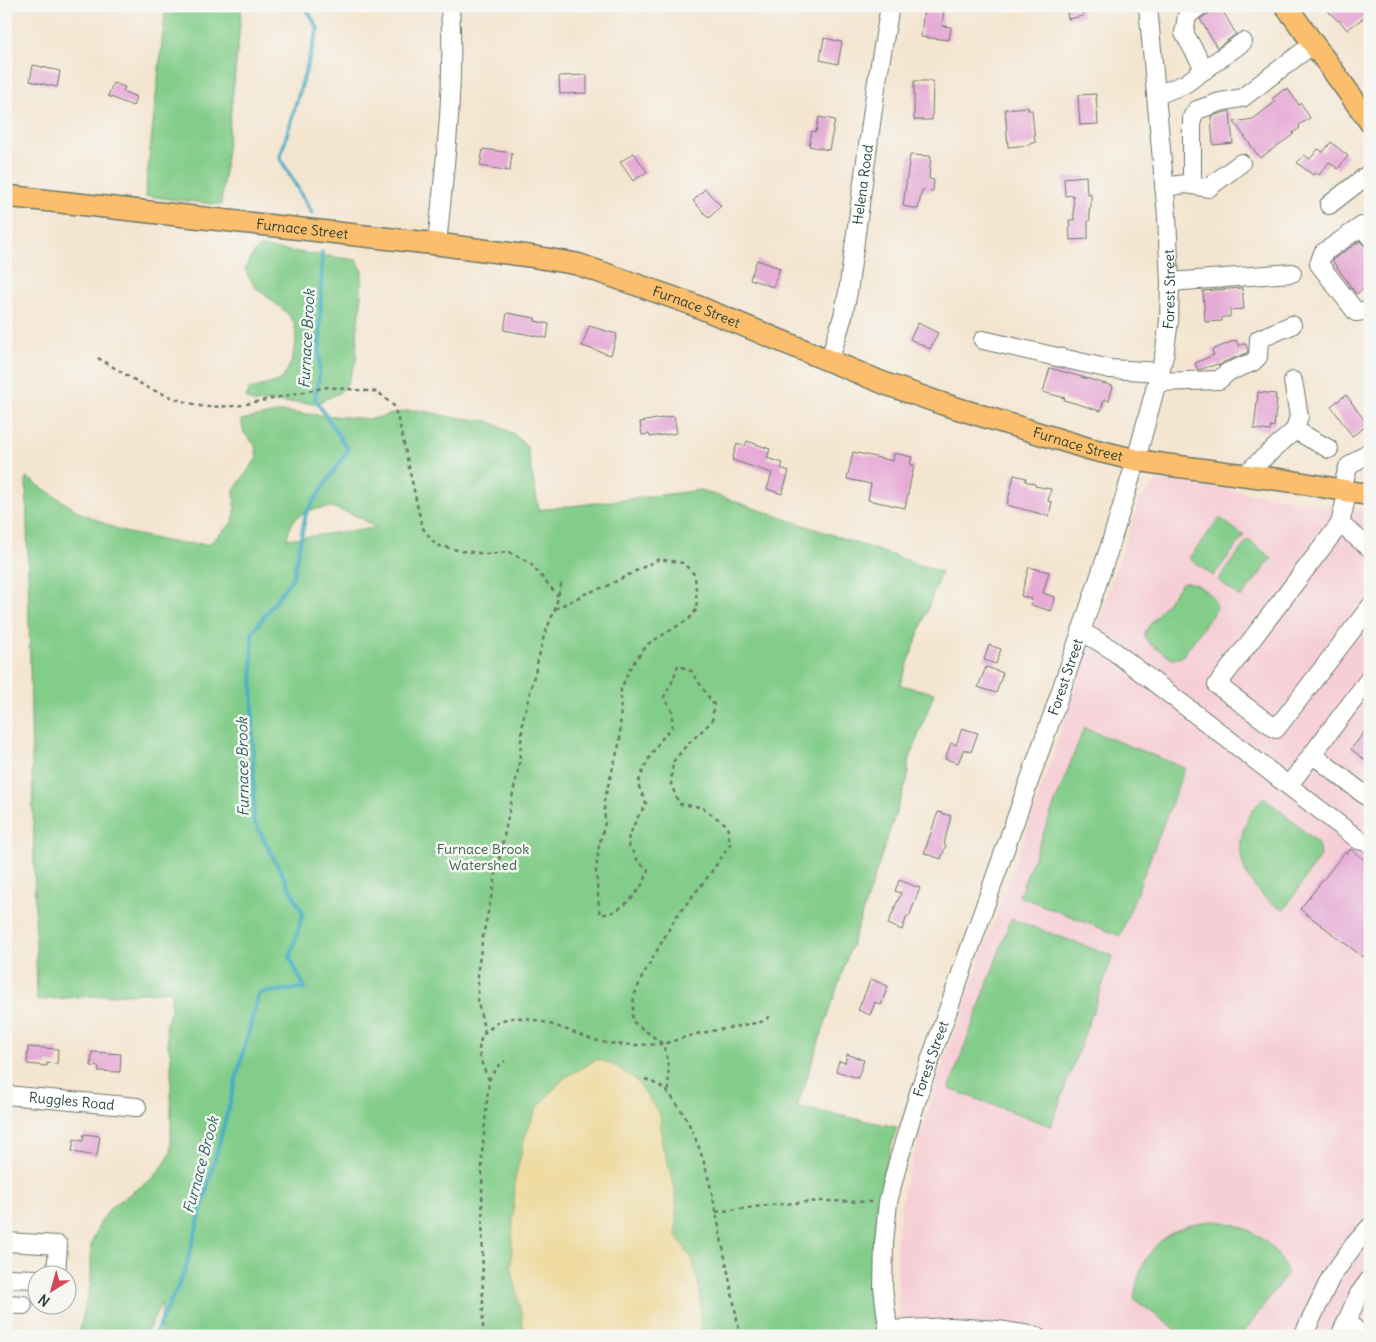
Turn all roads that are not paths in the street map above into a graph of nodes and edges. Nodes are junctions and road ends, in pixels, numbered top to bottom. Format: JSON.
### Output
{"nodes":[{"id":1,"x":450,"y":6,"type":"edge"},
{"id":2,"x":890,"y":6,"type":"edge"},
{"id":3,"x":1148,"y":6,"type":"edge"},
{"id":4,"x":1199,"y":6,"type":"edge"},
{"id":5,"x":1286,"y":6,"type":"edge"},
{"id":6,"x":1243,"y":42,"type":"dead end"},
{"id":7,"x":1313,"y":44,"type":"junction"},
{"id":8,"x":1205,"y":70,"type":"junction"},
{"id":9,"x":1157,"y":95,"type":"junction"},
{"id":10,"x":1370,"y":122,"type":"edge"},
{"id":11,"x":1241,"y":163,"type":"dead end"},
{"id":12,"x":1370,"y":173,"type":"edge"},
{"id":13,"x":1192,"y":185,"type":"junction"},
{"id":14,"x":1164,"y":187,"type":"junction"},
{"id":15,"x":6,"y":196,"type":"edge"},
{"id":16,"x":1328,"y":205,"type":"dead end"},
{"id":17,"x":1370,"y":237,"type":"edge"},
{"id":18,"x":437,"y":244,"type":"junction"},
{"id":19,"x":1292,"y":273,"type":"dead end"},
{"id":20,"x":1170,"y":282,"type":"junction"},
{"id":21,"x":1370,"y":310,"type":"edge"},
{"id":22,"x":1292,"y":325,"type":"dead end"},
{"id":23,"x":983,"y":340,"type":"dead end"},
{"id":24,"x":830,"y":362,"type":"junction"},
{"id":25,"x":1159,"y":377,"type":"junction"},
{"id":26,"x":1293,"y":381,"type":"dead end"},
{"id":27,"x":1295,"y":430,"type":"junction"},
{"id":28,"x":1329,"y":449,"type":"dead end"},
{"id":29,"x":1370,"y":451,"type":"edge"},
{"id":30,"x":1136,"y":460,"type":"junction"},
{"id":31,"x":1244,"y":475,"type":"junction"},
{"id":32,"x":1345,"y":490,"type":"junction"},
{"id":33,"x":1370,"y":495,"type":"edge"},
{"id":34,"x":1340,"y":524,"type":"junction"},
{"id":35,"x":1370,"y":548,"type":"edge"},
{"id":36,"x":1370,"y":606,"type":"edge"},
{"id":37,"x":1081,"y":631,"type":"junction"},
{"id":38,"x":1370,"y":678,"type":"edge"},
{"id":39,"x":1312,"y":754,"type":"junction"},
{"id":40,"x":1289,"y":785,"type":"junction"},
{"id":41,"x":1370,"y":800,"type":"edge"},
{"id":42,"x":1370,"y":843,"type":"edge"},
{"id":43,"x":6,"y":1095,"type":"edge"},
{"id":44,"x":137,"y":1107,"type":"dead end"},
{"id":45,"x":1370,"y":1227,"type":"edge"},
{"id":46,"x":6,"y":1242,"type":"edge"},
{"id":47,"x":57,"y":1264,"type":"edge"},
{"id":48,"x":6,"y":1278,"type":"edge"},
{"id":49,"x":28,"y":1279,"type":"edge"},
{"id":50,"x":1370,"y":1279,"type":"edge"},
{"id":51,"x":1344,"y":1329,"type":"edge"},
{"id":52,"x":889,"y":1333,"type":"edge"},
{"id":53,"x":1036,"y":1336,"type":"edge"},
{"id":54,"x":1303,"y":1336,"type":"edge"},
{"id":55,"x":1363,"y":1336,"type":"edge"}],
"edges":[{"from":1,"to":18,"type":"street"},
{"from":2,"to":24,"type":"street","name":"Helena Road"},
{"from":3,"to":9,"type":"street","name":"Forest Street"},
{"from":4,"to":8,"type":"street"},
{"from":5,"to":7,"type":"main road"},
{"from":6,"to":8,"type":"street"},
{"from":7,"to":10,"type":"main road"},
{"from":7,"to":13,"type":"street"},
{"from":8,"to":9,"type":"street"},
{"from":9,"to":14,"type":"street","name":"Forest Street"},
{"from":11,"to":13,"type":"street"},
{"from":12,"to":16,"type":"street"},
{"from":13,"to":14,"type":"street"},
{"from":14,"to":20,"type":"street","name":"Forest Street"},
{"from":15,"to":18,"type":"main road","name":"Furnace Street"},
{"from":17,"to":21,"type":"street"},
{"from":18,"to":24,"type":"main road","name":"Furnace Street"},
{"from":19,"to":20,"type":"street"},
{"from":20,"to":25,"type":"street","name":"Forest Street"},
{"from":22,"to":25,"type":"street"},
{"from":23,"to":25,"type":"street"},
{"from":24,"to":30,"type":"main road","name":"Furnace Street"},
{"from":25,"to":30,"type":"street","name":"Forest Street"},
{"from":26,"to":27,"type":"street"},
{"from":27,"to":28,"type":"street"},
{"from":27,"to":31,"type":"street"},
{"from":29,"to":32,"type":"street"},
{"from":30,"to":31,"type":"main road","name":"Furnace Street"},
{"from":30,"to":37,"type":"street","name":"Forest Street"},
{"from":31,"to":32,"type":"main road","name":"Furnace Street"},
{"from":32,"to":33,"type":"main road","name":"Furnace Street"},
{"from":32,"to":34,"type":"street"},
{"from":34,"to":35,"type":"street"},
{"from":34,"to":36,"type":"street"},
{"from":37,"to":40,"type":"street"},
{"from":37,"to":52,"type":"street","name":"Forest Street"},
{"from":38,"to":39,"type":"street"},
{"from":39,"to":40,"type":"street"},
{"from":39,"to":41,"type":"street"},
{"from":40,"to":42,"type":"street"},
{"from":43,"to":44,"type":"street","name":"Ruggles Road"},
{"from":45,"to":54,"type":"street"},
{"from":46,"to":47,"type":"street"},
{"from":48,"to":49,"type":"street"},
{"from":50,"to":51,"type":"street"},
{"from":51,"to":55,"type":"street"},
{"from":52,"to":53,"type":"street"}]}
